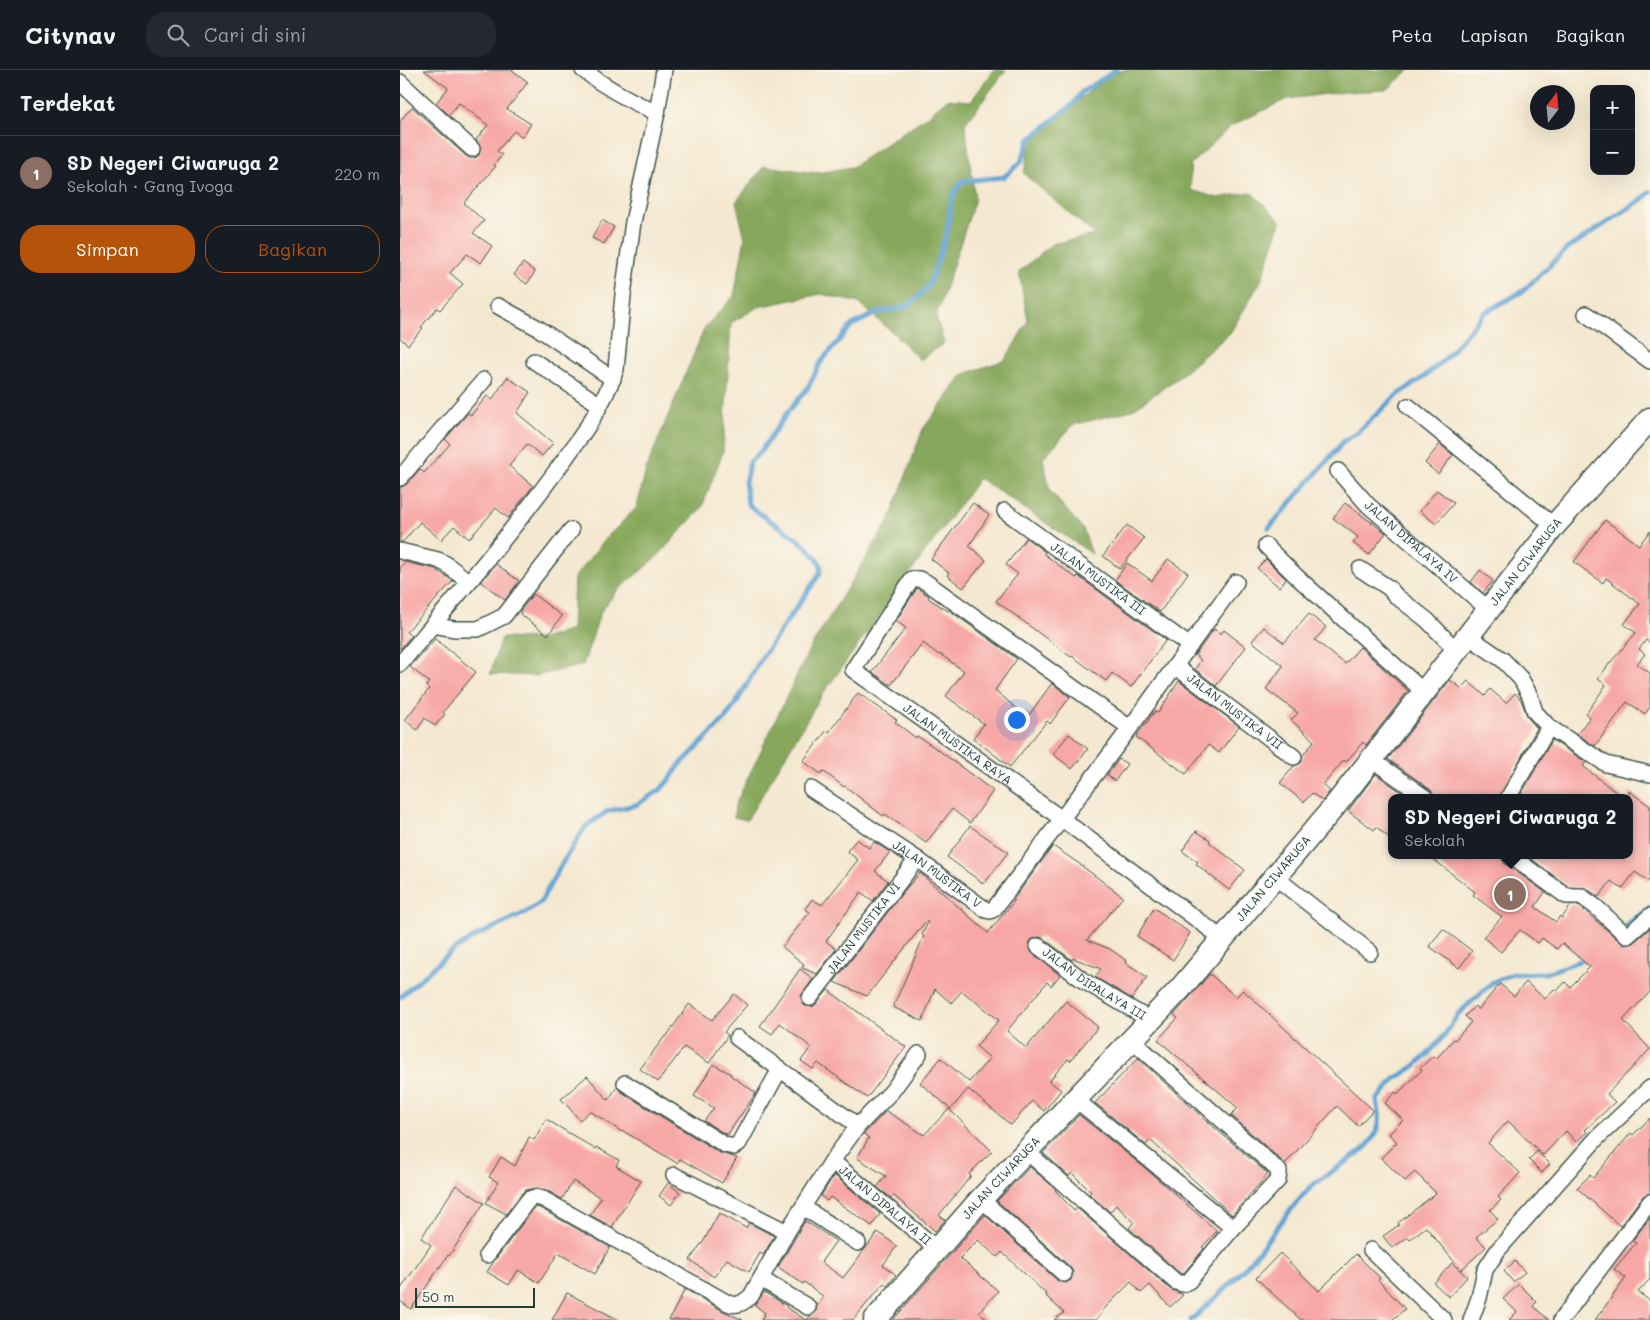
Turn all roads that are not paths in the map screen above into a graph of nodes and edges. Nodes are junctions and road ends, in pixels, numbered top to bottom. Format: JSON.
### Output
{"nodes":[{"id":1,"x":583,"y":70,"type":"edge"},
{"id":2,"x":664,"y":70,"type":"edge"},
{"id":3,"x":400,"y":82,"type":"edge"},
{"id":4,"x":657,"y":113,"type":"junction"},
{"id":5,"x":472,"y":149,"type":"dead end"},
{"id":6,"x":498,"y":306,"type":"dead end"},
{"id":7,"x":1586,"y":314,"type":"dead end"},
{"id":8,"x":534,"y":361,"type":"dead end"},
{"id":9,"x":1650,"y":361,"type":"edge"},
{"id":10,"x":613,"y":379,"type":"junction"},
{"id":11,"x":484,"y":380,"type":"dead end"},
{"id":12,"x":600,"y":405,"type":"junction"},
{"id":13,"x":1408,"y":406,"type":"dead end"},
{"id":14,"x":1650,"y":419,"type":"edge"},
{"id":15,"x":1338,"y":471,"type":"dead end"},
{"id":16,"x":400,"y":478,"type":"edge"},
{"id":17,"x":1005,"y":511,"type":"dead end"},
{"id":18,"x":1554,"y":526,"type":"junction"},
{"id":19,"x":571,"y":530,"type":"dead end"},
{"id":20,"x":1266,"y":546,"type":"dead end"},
{"id":21,"x":400,"y":551,"type":"edge"},
{"id":22,"x":1360,"y":569,"type":"dead end"},
{"id":23,"x":469,"y":582,"type":"junction"},
{"id":24,"x":1236,"y":582,"type":"dead end"},
{"id":25,"x":1488,"y":609,"type":"junction"},
{"id":26,"x":433,"y":625,"type":"junction"},
{"id":27,"x":1462,"y":643,"type":"junction"},
{"id":28,"x":1190,"y":646,"type":"junction"},
{"id":29,"x":400,"y":664,"type":"edge"},
{"id":30,"x":1175,"y":666,"type":"junction"},
{"id":31,"x":1424,"y":692,"type":"junction"},
{"id":32,"x":1549,"y":727,"type":"junction"},
{"id":33,"x":1130,"y":728,"type":"junction"},
{"id":34,"x":1294,"y":757,"type":"dead end"},
{"id":35,"x":1371,"y":759,"type":"junction"},
{"id":36,"x":1650,"y":774,"type":"edge"},
{"id":37,"x":811,"y":789,"type":"dead end"},
{"id":38,"x":1420,"y":794,"type":"edge"},
{"id":39,"x":1510,"y":794,"type":"edge"},
{"id":40,"x":1062,"y":819,"type":"junction"},
{"id":41,"x":917,"y":859,"type":"junction"},
{"id":42,"x":1515,"y":859,"type":"edge"},
{"id":43,"x":1275,"y":877,"type":"junction"},
{"id":44,"x":1650,"y":916,"type":"edge"},
{"id":45,"x":1223,"y":939,"type":"junction"},
{"id":46,"x":1038,"y":946,"type":"dead end"},
{"id":47,"x":1370,"y":952,"type":"dead end"},
{"id":48,"x":810,"y":998,"type":"dead end"},
{"id":49,"x":1150,"y":1020,"type":"junction"},
{"id":50,"x":736,"y":1038,"type":"dead end"},
{"id":51,"x":1132,"y":1040,"type":"junction"},
{"id":52,"x":919,"y":1054,"type":"dead end"},
{"id":53,"x":780,"y":1068,"type":"junction"},
{"id":54,"x":625,"y":1083,"type":"dead end"},
{"id":55,"x":1650,"y":1088,"type":"edge"},
{"id":56,"x":1075,"y":1099,"type":"junction"},
{"id":57,"x":858,"y":1126,"type":"junction"},
{"id":58,"x":1026,"y":1151,"type":"junction"},
{"id":59,"x":832,"y":1161,"type":"junction"},
{"id":60,"x":674,"y":1175,"type":"dead end"},
{"id":61,"x":981,"y":1198,"type":"junction"},
{"id":62,"x":1650,"y":1202,"type":"edge"},
{"id":63,"x":803,"y":1207,"type":"junction"},
{"id":64,"x":1233,"y":1228,"type":"junction"},
{"id":65,"x":787,"y":1232,"type":"junction"},
{"id":66,"x":858,"y":1243,"type":"dead end"},
{"id":67,"x":937,"y":1249,"type":"junction"},
{"id":68,"x":1371,"y":1250,"type":"dead end"},
{"id":69,"x":487,"y":1255,"type":"dead end"},
{"id":70,"x":1064,"y":1274,"type":"dead end"},
{"id":71,"x":761,"y":1279,"type":"junction"},
{"id":72,"x":808,"y":1307,"type":"dead end"},
{"id":73,"x":875,"y":1320,"type":"edge"},
{"id":74,"x":1444,"y":1320,"type":"edge"},
{"id":75,"x":1471,"y":1320,"type":"edge"},
{"id":76,"x":1561,"y":1320,"type":"edge"}],
"edges":[{"from":1,"to":4,"type":"street"},
{"from":2,"to":4,"type":"street"},
{"from":3,"to":5,"type":"street"},
{"from":4,"to":10,"type":"street"},
{"from":6,"to":10,"type":"street"},
{"from":7,"to":9,"type":"street"},
{"from":8,"to":12,"type":"street"},
{"from":10,"to":12,"type":"street"},
{"from":11,"to":16,"type":"street"},
{"from":12,"to":23,"type":"street"},
{"from":13,"to":18,"type":"street"},
{"from":14,"to":18,"type":"street","name":"JALAN CIWARUGA"},
{"from":15,"to":25,"type":"street","name":"JALAN DIPALAYA IV"},
{"from":17,"to":28,"type":"street","name":"JALAN MUSTIKA III"},
{"from":18,"to":25,"type":"street","name":"JALAN CIWARUGA"},
{"from":19,"to":26,"type":"street"},
{"from":20,"to":31,"type":"street"},
{"from":21,"to":23,"type":"street"},
{"from":22,"to":27,"type":"street"},
{"from":23,"to":26,"type":"street"},
{"from":24,"to":28,"type":"street"},
{"from":25,"to":27,"type":"street","name":"JALAN CIWARUGA"},
{"from":26,"to":29,"type":"street"},
{"from":27,"to":31,"type":"street","name":"JALAN CIWARUGA"},
{"from":27,"to":32,"type":"street"},
{"from":28,"to":30,"type":"street"},
{"from":30,"to":33,"type":"street"},
{"from":30,"to":34,"type":"street","name":"JALAN MUSTIKA VII"},
{"from":31,"to":35,"type":"street","name":"JALAN CIWARUGA"},
{"from":32,"to":36,"type":"street"},
{"from":32,"to":39,"type":"street"},
{"from":33,"to":40,"type":"street"},
{"from":33,"to":40,"type":"street","name":"JALAN MUSTIKA RAYA"},
{"from":35,"to":38,"type":"street"},
{"from":35,"to":43,"type":"street","name":"JALAN CIWARUGA"},
{"from":37,"to":41,"type":"street","name":"JALAN MUSTIKA V"},
{"from":40,"to":41,"type":"street","name":"JALAN MUSTIKA V"},
{"from":40,"to":45,"type":"street","name":"JALAN MUSTIKA RAYA"},
{"from":41,"to":48,"type":"street","name":"JALAN MUSTIKA VI"},
{"from":42,"to":44,"type":"street"},
{"from":43,"to":45,"type":"street","name":"JALAN CIWARUGA"},
{"from":43,"to":47,"type":"street"},
{"from":45,"to":49,"type":"street","name":"JALAN CIWARUGA"},
{"from":46,"to":49,"type":"street","name":"JALAN DIPALAYA III"},
{"from":49,"to":51,"type":"street","name":"JALAN CIWARUGA"},
{"from":50,"to":53,"type":"street"},
{"from":51,"to":56,"type":"street","name":"JALAN CIWARUGA"},
{"from":51,"to":64,"type":"street"},
{"from":52,"to":57,"type":"street"},
{"from":53,"to":54,"type":"street"},
{"from":53,"to":57,"type":"street"},
{"from":55,"to":75,"type":"street"},
{"from":56,"to":58,"type":"street","name":"JALAN CIWARUGA"},
{"from":56,"to":64,"type":"street"},
{"from":57,"to":59,"type":"street"},
{"from":58,"to":61,"type":"street","name":"JALAN CIWARUGA"},
{"from":58,"to":64,"type":"street"},
{"from":59,"to":63,"type":"street"},
{"from":59,"to":67,"type":"street","name":"JALAN DIPALAYA II"},
{"from":60,"to":65,"type":"street"},
{"from":61,"to":67,"type":"street","name":"JALAN CIWARUGA"},
{"from":61,"to":70,"type":"street"},
{"from":62,"to":76,"type":"street"},
{"from":63,"to":65,"type":"street"},
{"from":63,"to":66,"type":"street"},
{"from":65,"to":71,"type":"street"},
{"from":67,"to":73,"type":"street","name":"JALAN CIWARUGA"},
{"from":68,"to":74,"type":"street"},
{"from":69,"to":71,"type":"street"},
{"from":71,"to":72,"type":"street"}]}
